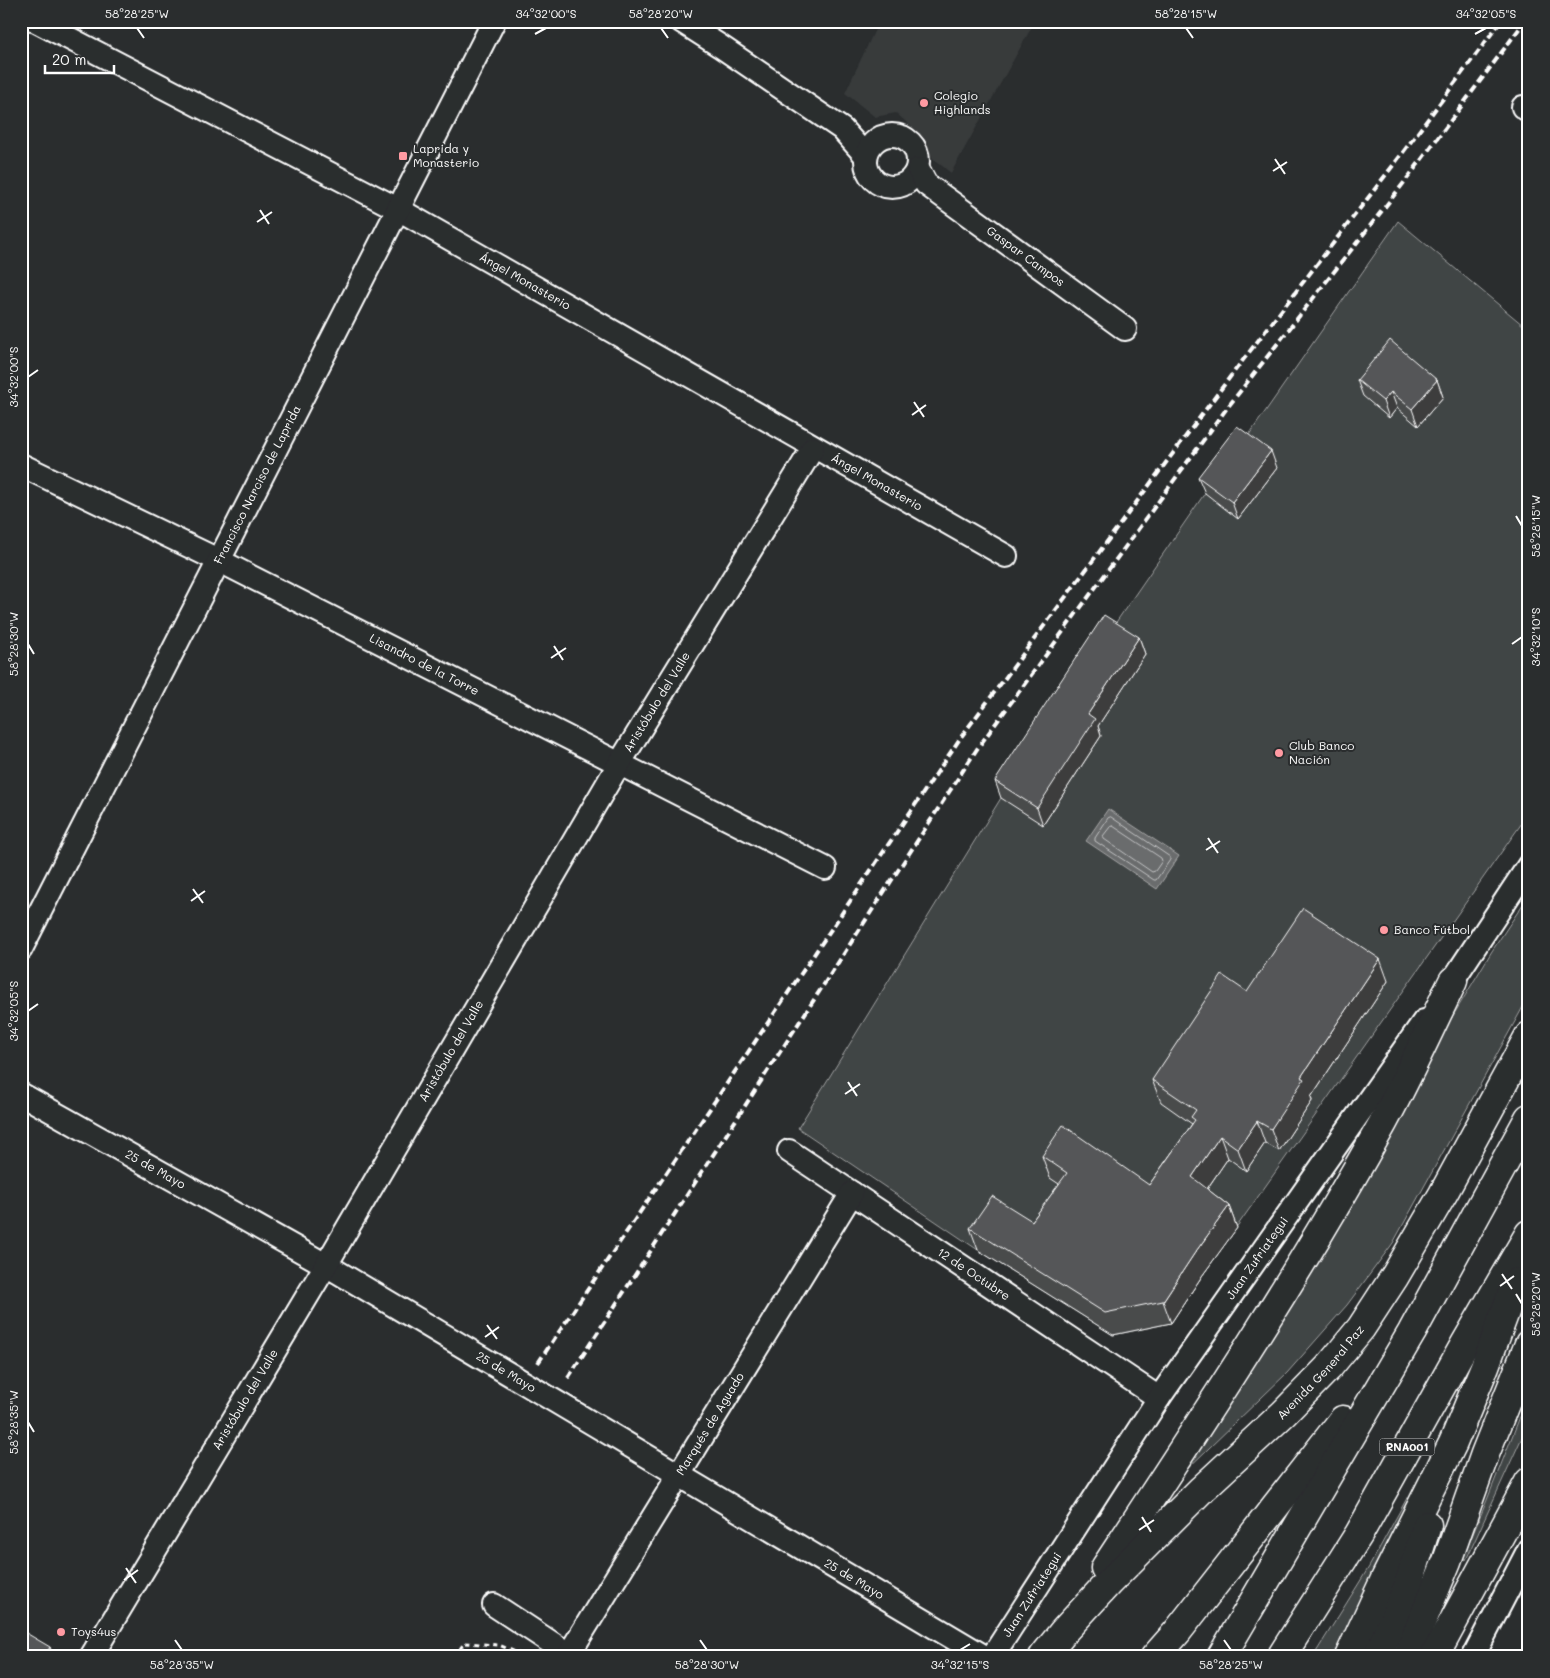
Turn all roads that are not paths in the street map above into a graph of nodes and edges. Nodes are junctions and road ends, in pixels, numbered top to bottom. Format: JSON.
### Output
{"nodes":[{"id":1,"x":36,"y":21,"type":"edge"},
{"id":2,"x":494,"y":21,"type":"edge"},
{"id":3,"x":681,"y":21,"type":"edge"},
{"id":4,"x":872,"y":148,"type":"junction"},
{"id":5,"x":917,"y":178,"type":"junction"},
{"id":6,"x":398,"y":209,"type":"junction"},
{"id":7,"x":1125,"y":329,"type":"dead end"},
{"id":8,"x":813,"y":448,"type":"junction"},
{"id":9,"x":21,"y":465,"type":"edge"},
{"id":10,"x":1006,"y":556,"type":"dead end"},
{"id":11,"x":218,"y":560,"type":"junction"},
{"id":12,"x":619,"y":764,"type":"junction"},
{"id":13,"x":1529,"y":865,"type":"edge"},
{"id":14,"x":825,"y":868,"type":"dead end"},
{"id":15,"x":21,"y":949,"type":"edge"},
{"id":16,"x":1453,"y":981,"type":"junction"},
{"id":17,"x":1529,"y":1036,"type":"edge"},
{"id":18,"x":21,"y":1094,"type":"edge"},
{"id":19,"x":1529,"y":1118,"type":"edge"},
{"id":20,"x":789,"y":1151,"type":"dead end"},
{"id":21,"x":852,"y":1193,"type":"junction"},
{"id":22,"x":1529,"y":1234,"type":"edge"},
{"id":23,"x":1529,"y":1246,"type":"edge"},
{"id":24,"x":326,"y":1265,"type":"junction"},
{"id":25,"x":1412,"y":1332,"type":"junction"},
{"id":26,"x":1529,"y":1344,"type":"edge"},
{"id":27,"x":1159,"y":1398,"type":"junction"},
{"id":28,"x":1453,"y":1443,"type":"junction"},
{"id":29,"x":680,"y":1474,"type":"junction"},
{"id":30,"x":1529,"y":1482,"type":"edge"},
{"id":31,"x":1529,"y":1549,"type":"edge"},
{"id":32,"x":494,"y":1605,"type":"dead end"},
{"id":33,"x":1181,"y":1626,"type":"junction"},
{"id":34,"x":1063,"y":1632,"type":"junction"},
{"id":35,"x":1224,"y":1651,"type":"edge"},
{"id":36,"x":571,"y":1655,"type":"edge"},
{"id":37,"x":91,"y":1657,"type":"edge"},
{"id":38,"x":985,"y":1657,"type":"edge"},
{"id":39,"x":992,"y":1657,"type":"edge"},
{"id":40,"x":1044,"y":1657,"type":"edge"},
{"id":41,"x":1155,"y":1657,"type":"edge"},
{"id":42,"x":1166,"y":1657,"type":"edge"},
{"id":43,"x":1281,"y":1657,"type":"edge"},
{"id":44,"x":1349,"y":1657,"type":"edge"},
{"id":45,"x":1377,"y":1657,"type":"edge"},
{"id":46,"x":1407,"y":1657,"type":"edge"},
{"id":47,"x":1434,"y":1657,"type":"edge"},
{"id":48,"x":1472,"y":1657,"type":"edge"}],
"edges":[{"from":1,"to":6,"type":"street","name":"Ángel Monasterio"},
{"from":2,"to":6,"type":"street","name":"Francisco Narciso de Laprida"},
{"from":3,"to":4,"type":"street"},
{"from":4,"to":5,"type":"street"},
{"from":4,"to":5,"type":"street"},
{"from":5,"to":7,"type":"street","name":"Gaspar Campos"},
{"from":6,"to":8,"type":"street","name":"Ángel Monasterio"},
{"from":6,"to":11,"type":"street","name":"Francisco Narciso de Laprida"},
{"from":8,"to":10,"type":"street","name":"Ángel Monasterio"},
{"from":8,"to":12,"type":"street","name":"Aristóbulo del Valle"},
{"from":9,"to":11,"type":"street","name":"Lisandro de la Torre"},
{"from":11,"to":12,"type":"street","name":"Lisandro de la Torre"},
{"from":11,"to":15,"type":"street","name":"Francisco Narciso de Laprida"},
{"from":12,"to":14,"type":"street","name":"Lisandro de la Torre"},
{"from":12,"to":24,"type":"street","name":"Aristóbulo del Valle"},
{"from":13,"to":16,"type":"street","name":"Juan Zufriategui"},
{"from":16,"to":27,"type":"street","name":"Juan Zufriategui"},
{"from":16,"to":34,"type":"highway"},
{"from":17,"to":34,"type":"highway","name":"Avenida General Paz"},
{"from":18,"to":24,"type":"street","name":"25 de Mayo"},
{"from":19,"to":25,"type":"highway"},
{"from":20,"to":21,"type":"street","name":"12 de Octubre"},
{"from":21,"to":27,"type":"street","name":"12 de Octubre"},
{"from":21,"to":29,"type":"street","name":"Marqués de Aguado"},
{"from":22,"to":43,"type":"highway","number":"RNA001"},
{"from":23,"to":28,"type":"highway"},
{"from":24,"to":29,"type":"street","name":"25 de Mayo"},
{"from":24,"to":37,"type":"street","name":"Aristóbulo del Valle"},
{"from":25,"to":33,"type":"highway"},
{"from":25,"to":35,"type":"highway"},
{"from":26,"to":46,"type":"highway"},
{"from":27,"to":39,"type":"street","name":"Juan Zufriategui"},
{"from":28,"to":44,"type":"highway"},
{"from":28,"to":45,"type":"highway"},
{"from":29,"to":36,"type":"street","name":"Marqués de Aguado"},
{"from":29,"to":38,"type":"street","name":"25 de Mayo"},
{"from":30,"to":47,"type":"highway"},
{"from":31,"to":48,"type":"street"},
{"from":32,"to":36,"type":"street"},
{"from":33,"to":41,"type":"highway"},
{"from":33,"to":42,"type":"highway"},
{"from":34,"to":40,"type":"highway","name":"Avenida General Paz"}]}
